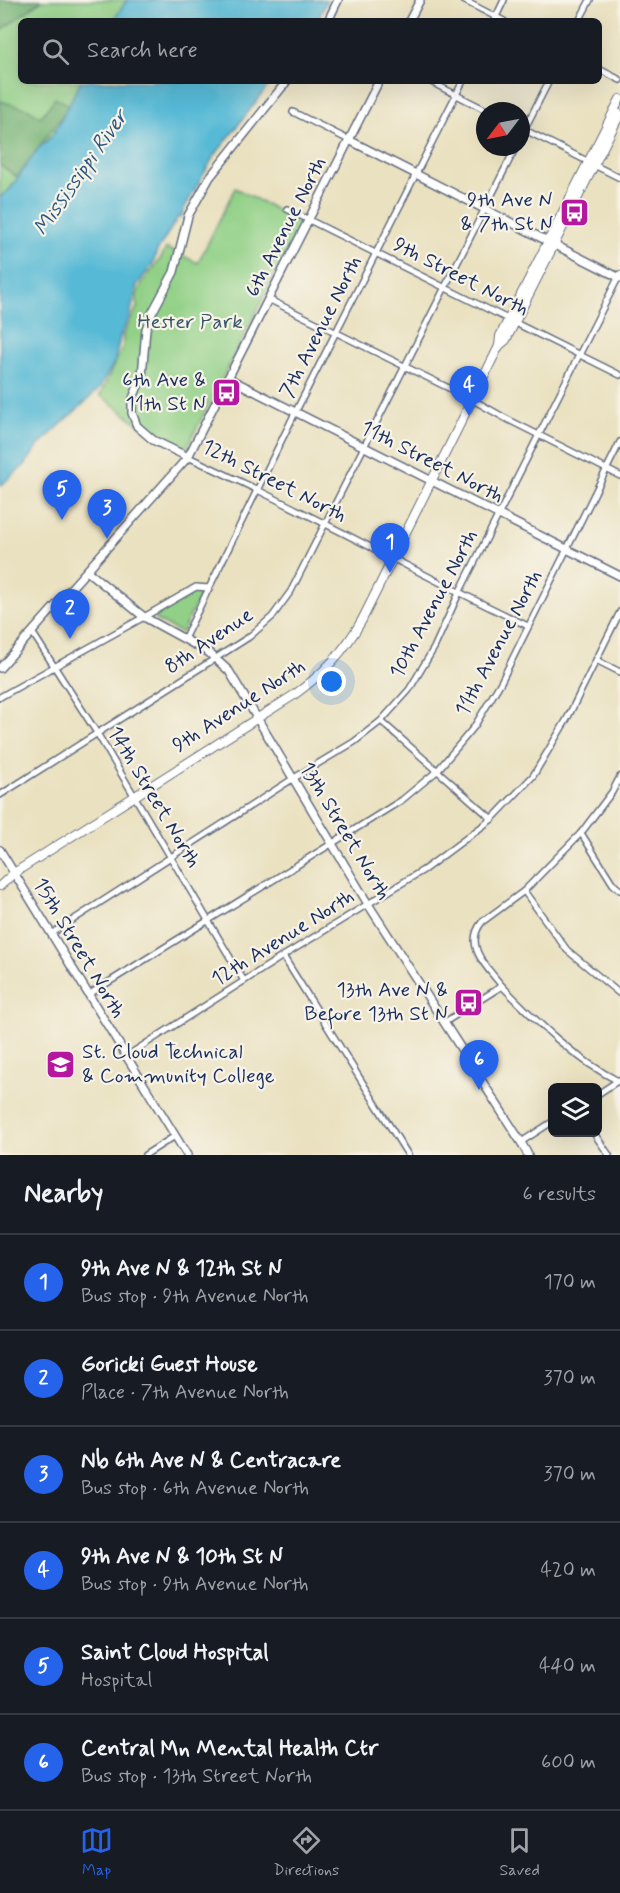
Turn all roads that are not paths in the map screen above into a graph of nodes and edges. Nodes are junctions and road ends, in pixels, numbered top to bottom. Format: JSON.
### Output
{"nodes":[{"id":1,"x":338,"y":0,"type":"edge"},
{"id":2,"x":420,"y":0,"type":"edge"},
{"id":3,"x":463,"y":0,"type":"edge"},
{"id":4,"x":504,"y":0,"type":"edge"},
{"id":5,"x":590,"y":0,"type":"edge"},
{"id":6,"x":329,"y":18,"type":"edge"},
{"id":7,"x":411,"y":18,"type":"edge"},
{"id":8,"x":493,"y":18,"type":"edge"},
{"id":9,"x":495,"y":18,"type":"edge"},
{"id":10,"x":581,"y":18,"type":"edge"},
{"id":11,"x":602,"y":71,"type":"edge"},
{"id":12,"x":620,"y":80,"type":"edge"},
{"id":13,"x":285,"y":84,"type":"edge"},
{"id":14,"x":377,"y":84,"type":"edge"},
{"id":15,"x":435,"y":84,"type":"edge"},
{"id":16,"x":462,"y":84,"type":"edge"},
{"id":17,"x":547,"y":84,"type":"edge"},
{"id":18,"x":456,"y":95,"type":"junction"},
{"id":19,"x":620,"y":99,"type":"edge"},
{"id":20,"x":476,"y":105,"type":"edge"},
{"id":21,"x":293,"y":112,"type":"dead end"},
{"id":22,"x":620,"y":114,"type":"edge"},
{"id":23,"x":530,"y":116,"type":"edge"},
{"id":24,"x":530,"y":132,"type":"edge"},
{"id":25,"x":349,"y":140,"type":"junction"},
{"id":26,"x":511,"y":156,"type":"edge"},
{"id":27,"x":592,"y":163,"type":"junction"},
{"id":28,"x":416,"y":174,"type":"junction"},
{"id":29,"x":620,"y":178,"type":"edge"},
{"id":30,"x":287,"y":209,"type":"dead end"},
{"id":31,"x":484,"y":209,"type":"junction"},
{"id":32,"x":309,"y":219,"type":"junction"},
{"id":33,"x":551,"y":243,"type":"junction"},
{"id":34,"x":376,"y":253,"type":"junction"},
{"id":35,"x":619,"y":276,"type":"edge"},
{"id":36,"x":444,"y":288,"type":"junction"},
{"id":37,"x":268,"y":299,"type":"junction"},
{"id":38,"x":512,"y":321,"type":"junction"},
{"id":39,"x":336,"y":332,"type":"junction"},
{"id":40,"x":579,"y":356,"type":"junction"},
{"id":41,"x":404,"y":366,"type":"junction"},
{"id":42,"x":620,"y":375,"type":"edge"},
{"id":43,"x":228,"y":378,"type":"junction"},
{"id":44,"x":473,"y":400,"type":"junction"},
{"id":45,"x":296,"y":412,"type":"junction"},
{"id":46,"x":539,"y":435,"type":"junction"},
{"id":47,"x":620,"y":442,"type":"edge"},
{"id":48,"x":364,"y":446,"type":"junction"},
{"id":49,"x":188,"y":457,"type":"junction"},
{"id":50,"x":606,"y":469,"type":"junction"},
{"id":51,"x":620,"y":476,"type":"edge"},
{"id":52,"x":432,"y":480,"type":"junction"},
{"id":53,"x":258,"y":490,"type":"junction"},
{"id":54,"x":499,"y":515,"type":"junction"},
{"id":55,"x":324,"y":525,"type":"junction"},
{"id":56,"x":567,"y":549,"type":"junction"},
{"id":57,"x":393,"y":560,"type":"junction"},
{"id":58,"x":87,"y":571,"type":"junction"},
{"id":59,"x":620,"y":576,"type":"edge"},
{"id":60,"x":209,"y":588,"type":"junction"},
{"id":61,"x":459,"y":593,"type":"junction"},
{"id":62,"x":620,"y":612,"type":"edge"},
{"id":63,"x":144,"y":617,"type":"junction"},
{"id":64,"x":528,"y":626,"type":"junction"},
{"id":65,"x":32,"y":632,"type":"junction"},
{"id":66,"x":184,"y":639,"type":"junction"},
{"id":67,"x":217,"y":658,"type":"junction"},
{"id":68,"x":596,"y":660,"type":"junction"},
{"id":69,"x":54,"y":666,"type":"junction"},
{"id":70,"x":0,"y":668,"type":"edge"},
{"id":71,"x":620,"y":672,"type":"edge"},
{"id":72,"x":0,"y":697,"type":"edge"},
{"id":73,"x":257,"y":718,"type":"junction"},
{"id":74,"x":381,"y":721,"type":"junction"},
{"id":75,"x":97,"y":733,"type":"junction"},
{"id":76,"x":437,"y":771,"type":"junction"},
{"id":77,"x":620,"y":777,"type":"edge"},
{"id":78,"x":294,"y":778,"type":"junction"},
{"id":79,"x":0,"y":795,"type":"edge"},
{"id":80,"x":134,"y":796,"type":"junction"},
{"id":81,"x":492,"y":819,"type":"junction"},
{"id":82,"x":581,"y":833,"type":"junction"},
{"id":83,"x":331,"y":843,"type":"junction"},
{"id":84,"x":0,"y":850,"type":"edge"},
{"id":85,"x":171,"y":858,"type":"junction"},
{"id":86,"x":14,"y":873,"type":"junction"},
{"id":87,"x":0,"y":877,"type":"edge"},
{"id":88,"x":0,"y":886,"type":"edge"},
{"id":89,"x":620,"y":890,"type":"edge"},
{"id":90,"x":524,"y":891,"type":"junction"},
{"id":91,"x":368,"y":904,"type":"junction"},
{"id":92,"x":207,"y":920,"type":"junction"},
{"id":93,"x":51,"y":934,"type":"junction"},
{"id":94,"x":283,"y":956,"type":"junction"},
{"id":95,"x":244,"y":981,"type":"junction"},
{"id":96,"x":502,"y":986,"type":"junction"},
{"id":97,"x":620,"y":994,"type":"edge"},
{"id":98,"x":87,"y":995,"type":"junction"},
{"id":99,"x":445,"y":1022,"type":"junction"},
{"id":100,"x":125,"y":1057,"type":"junction"},
{"id":101,"x":619,"y":1081,"type":"edge"},
{"id":102,"x":602,"y":1091,"type":"edge"},
{"id":103,"x":548,"y":1125,"type":"edge"},
{"id":104,"x":175,"y":1136,"type":"junction"},
{"id":105,"x":596,"y":1137,"type":"edge"},
{"id":106,"x":521,"y":1142,"type":"junction"},
{"id":107,"x":145,"y":1155,"type":"edge"},
{"id":108,"x":187,"y":1155,"type":"edge"},
{"id":109,"x":408,"y":1155,"type":"edge"},
{"id":110,"x":528,"y":1155,"type":"edge"},
{"id":111,"x":609,"y":1155,"type":"edge"}],
"edges":[{"from":1,"to":6,"type":"street"},
{"from":2,"to":7,"type":"street"},
{"from":3,"to":8,"type":"street"},
{"from":4,"to":9,"type":"street"},
{"from":5,"to":10,"type":"street"},
{"from":11,"to":12,"type":"street"},
{"from":13,"to":49,"type":"street","name":"12th Street North"},
{"from":14,"to":25,"type":"street","name":"6th Avenue North"},
{"from":15,"to":18,"type":"street"},
{"from":16,"to":18,"type":"street","name":"7th Avenue North"},
{"from":17,"to":23,"type":"street"},
{"from":18,"to":20,"type":"street"},
{"from":18,"to":28,"type":"street","name":"7th Avenue North"},
{"from":19,"to":27,"type":"main road","name":"9th Avenue North"},
{"from":21,"to":25,"type":"street"},
{"from":22,"to":27,"type":"main road","name":"9th Avenue North"},
{"from":24,"to":27,"type":"street"},
{"from":25,"to":28,"type":"street"},
{"from":25,"to":32,"type":"street","name":"6th Avenue North"},
{"from":26,"to":31,"type":"street","name":"8th Avenue"},
{"from":27,"to":29,"type":"street"},
{"from":27,"to":33,"type":"main road","name":"9th Avenue North"},
{"from":28,"to":31,"type":"street"},
{"from":28,"to":34,"type":"street","name":"7th Avenue North"},
{"from":30,"to":32,"type":"street","name":"9th Street North"},
{"from":31,"to":33,"type":"street"},
{"from":31,"to":36,"type":"street","name":"8th Avenue"},
{"from":32,"to":34,"type":"street","name":"9th Street North"},
{"from":32,"to":37,"type":"street","name":"6th Avenue North"},
{"from":33,"to":35,"type":"street"},
{"from":33,"to":38,"type":"main road","name":"9th Avenue North"},
{"from":34,"to":36,"type":"street","name":"9th Street North"},
{"from":34,"to":39,"type":"street","name":"7th Avenue North"},
{"from":35,"to":40,"type":"street","name":"10th Avenue North"},
{"from":36,"to":38,"type":"street","name":"9th Street North"},
{"from":36,"to":41,"type":"street","name":"8th Avenue"},
{"from":37,"to":39,"type":"street"},
{"from":37,"to":43,"type":"street","name":"6th Avenue North"},
{"from":38,"to":40,"type":"street","name":"9th Street North"},
{"from":38,"to":44,"type":"main road","name":"9th Avenue North"},
{"from":39,"to":41,"type":"street"},
{"from":39,"to":45,"type":"street","name":"7th Avenue North"},
{"from":40,"to":42,"type":"street","name":"9th Street North"},
{"from":40,"to":46,"type":"street","name":"10th Avenue North"},
{"from":41,"to":44,"type":"street"},
{"from":41,"to":48,"type":"street","name":"8th Avenue"},
{"from":43,"to":45,"type":"street","name":"11th Street North"},
{"from":43,"to":49,"type":"street","name":"6th Avenue North"},
{"from":44,"to":46,"type":"street"},
{"from":44,"to":52,"type":"main road","name":"9th Avenue North"},
{"from":45,"to":48,"type":"street","name":"11th Street North"},
{"from":45,"to":53,"type":"street","name":"7th Avenue North"},
{"from":46,"to":50,"type":"street"},
{"from":46,"to":54,"type":"street","name":"10th Avenue North"},
{"from":47,"to":50,"type":"street","name":"11th Avenue North"},
{"from":48,"to":52,"type":"street","name":"11th Street North"},
{"from":48,"to":55,"type":"street","name":"8th Avenue"},
{"from":49,"to":53,"type":"street","name":"12th Street North"},
{"from":49,"to":58,"type":"street","name":"6th Avenue North"},
{"from":50,"to":51,"type":"street"},
{"from":50,"to":56,"type":"street","name":"11th Avenue North"},
{"from":52,"to":54,"type":"street","name":"11th Street North"},
{"from":52,"to":57,"type":"main road","name":"9th Avenue North"},
{"from":53,"to":55,"type":"street","name":"12th Street North"},
{"from":53,"to":60,"type":"street","name":"7th Avenue North"},
{"from":54,"to":56,"type":"street","name":"11th Street North"},
{"from":54,"to":61,"type":"street","name":"10th Avenue North"},
{"from":55,"to":57,"type":"street","name":"12th Street North"},
{"from":55,"to":67,"type":"street","name":"8th Avenue"},
{"from":56,"to":59,"type":"street","name":"11th Street North"},
{"from":56,"to":64,"type":"street","name":"11th Avenue North"},
{"from":57,"to":61,"type":"street","name":"12th Street North"},
{"from":57,"to":73,"type":"main road","name":"9th Avenue North"},
{"from":58,"to":63,"type":"street","name":"13th Street North"},
{"from":58,"to":65,"type":"street","name":"6th Avenue North"},
{"from":60,"to":63,"type":"street"},
{"from":60,"to":66,"type":"street","name":"7th Avenue North"},
{"from":61,"to":64,"type":"street","name":"12th Street North"},
{"from":61,"to":74,"type":"street","name":"10th Avenue North"},
{"from":62,"to":68,"type":"street","name":"12th Avenue North"},
{"from":63,"to":66,"type":"street","name":"13th Street North"},
{"from":63,"to":69,"type":"street"},
{"from":64,"to":76,"type":"street","name":"11th Avenue North"},
{"from":65,"to":69,"type":"street","name":"14th Street North"},
{"from":65,"to":70,"type":"street","name":"6th Avenue North"},
{"from":66,"to":67,"type":"street","name":"13th Street North"},
{"from":67,"to":73,"type":"street","name":"13th Street North"},
{"from":67,"to":75,"type":"street","name":"8th Avenue"},
{"from":68,"to":71,"type":"street"},
{"from":68,"to":81,"type":"street","name":"12th Avenue North"},
{"from":69,"to":72,"type":"street"},
{"from":69,"to":75,"type":"street","name":"14th Street North"},
{"from":73,"to":78,"type":"street","name":"13th Street North"},
{"from":73,"to":80,"type":"main road","name":"9th Avenue North"},
{"from":74,"to":76,"type":"street"},
{"from":74,"to":78,"type":"street","name":"10th Avenue North"},
{"from":75,"to":79,"type":"street","name":"8th Avenue"},
{"from":75,"to":80,"type":"street","name":"14th Street North"},
{"from":76,"to":81,"type":"street"},
{"from":76,"to":83,"type":"street","name":"11th Avenue North"},
{"from":77,"to":82,"type":"street"},
{"from":78,"to":83,"type":"street","name":"13th Street North"},
{"from":78,"to":85,"type":"street","name":"10th Avenue North"},
{"from":80,"to":85,"type":"street","name":"14th Street North"},
{"from":80,"to":86,"type":"main road","name":"9th Avenue North"},
{"from":81,"to":91,"type":"street","name":"12th Avenue North"},
{"from":82,"to":89,"type":"street"},
{"from":82,"to":90,"type":"street"},
{"from":83,"to":91,"type":"street","name":"13th Street North"},
{"from":83,"to":92,"type":"street","name":"11th Avenue North"},
{"from":84,"to":86,"type":"street","name":"15th Street North"},
{"from":85,"to":92,"type":"street","name":"14th Street North"},
{"from":85,"to":93,"type":"street","name":"10th Avenue North"},
{"from":86,"to":87,"type":"main road","name":"9th Avenue North"},
{"from":86,"to":88,"type":"main road","name":"9th Avenue North"},
{"from":86,"to":93,"type":"street","name":"15th Street North"},
{"from":90,"to":96,"type":"street"},
{"from":90,"to":97,"type":"street"},
{"from":91,"to":94,"type":"street","name":"12th Avenue North"},
{"from":91,"to":99,"type":"street","name":"13th Street North"},
{"from":92,"to":95,"type":"street","name":"14th Street North"},
{"from":92,"to":98,"type":"street","name":"11th Avenue North"},
{"from":93,"to":98,"type":"street","name":"15th Street North"},
{"from":94,"to":95,"type":"street","name":"12th Avenue North"},
{"from":94,"to":109,"type":"street"},
{"from":95,"to":100,"type":"street","name":"12th Avenue North"},
{"from":96,"to":99,"type":"street"},
{"from":96,"to":101,"type":"street"},
{"from":98,"to":100,"type":"street","name":"15th Street North"},
{"from":99,"to":106,"type":"street","name":"13th Street North"},
{"from":100,"to":104,"type":"street","name":"15th Street North"},
{"from":101,"to":102,"type":"street"},
{"from":103,"to":106,"type":"street"},
{"from":104,"to":107,"type":"street"},
{"from":104,"to":108,"type":"street","name":"15th Street North"},
{"from":105,"to":111,"type":"street"},
{"from":106,"to":110,"type":"street","name":"13th Street North"}]}
